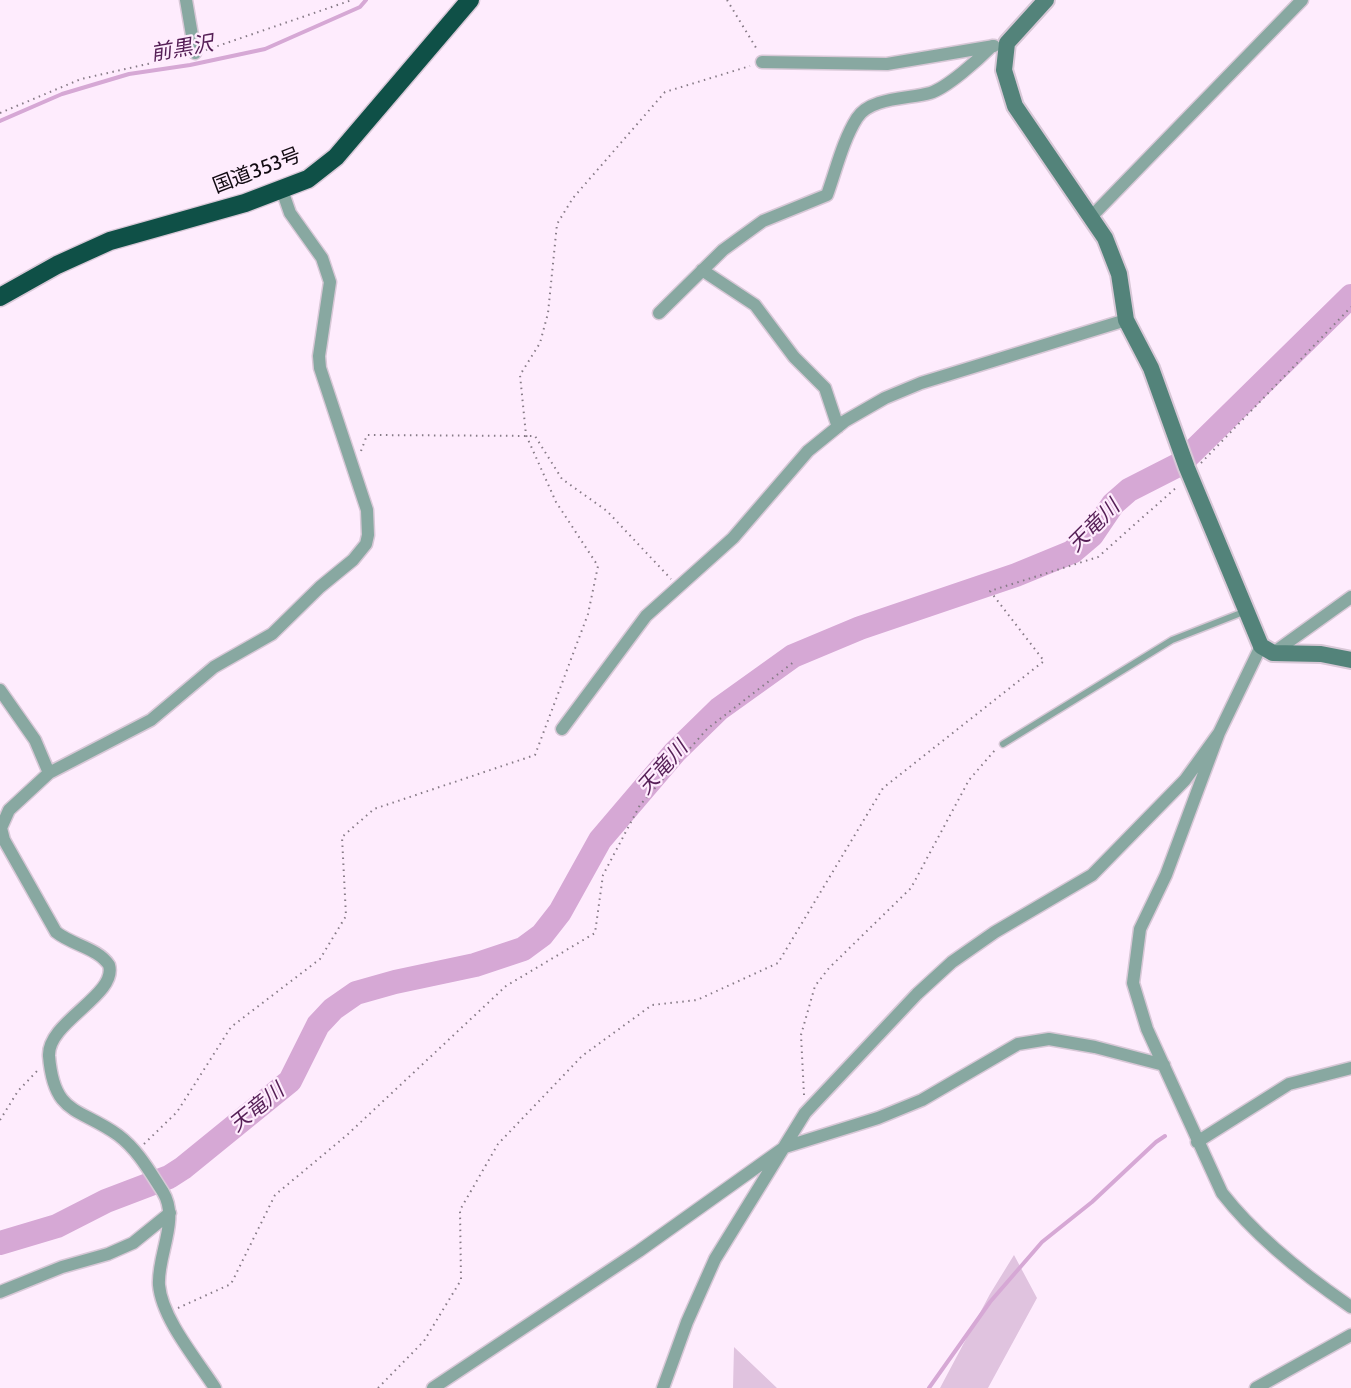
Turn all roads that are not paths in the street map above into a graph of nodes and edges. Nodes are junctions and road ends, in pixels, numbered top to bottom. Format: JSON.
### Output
{"nodes":[{"id":1,"x":186,"y":0,"type":"edge"},
{"id":2,"x":470,"y":0,"type":"edge"},
{"id":3,"x":1046,"y":0,"type":"edge"},
{"id":4,"x":1298,"y":1,"type":"edge"},
{"id":5,"x":999,"y":45,"type":"junction"},
{"id":6,"x":195,"y":53,"type":"road end"},
{"id":7,"x":762,"y":62,"type":"road end"},
{"id":8,"x":282,"y":190,"type":"junction"},
{"id":9,"x":1090,"y":218,"type":"junction"},
{"id":10,"x":702,"y":270,"type":"junction"},
{"id":11,"x":0,"y":297,"type":"edge"},
{"id":12,"x":659,"y":313,"type":"dead end"},
{"id":13,"x":1126,"y":320,"type":"junction"},
{"id":14,"x":838,"y":427,"type":"junction"},
{"id":15,"x":1351,"y":597,"type":"edge"},
{"id":16,"x":1247,"y":610,"type":"junction"},
{"id":17,"x":1267,"y":650,"type":"junction"},
{"id":18,"x":1351,"y":660,"type":"edge"},
{"id":19,"x":0,"y":690,"type":"edge"},
{"id":20,"x":562,"y":729,"type":"dead end"},
{"id":21,"x":1219,"y":733,"type":"junction"},
{"id":22,"x":1003,"y":744,"type":"road end"},
{"id":23,"x":49,"y":773,"type":"junction"},
{"id":24,"x":0,"y":828,"type":"edge"},
{"id":25,"x":1164,"y":1065,"type":"junction"},
{"id":26,"x":1351,"y":1068,"type":"edge"},
{"id":27,"x":1197,"y":1142,"type":"junction"},
{"id":28,"x":785,"y":1147,"type":"junction"},
{"id":29,"x":170,"y":1213,"type":"junction"},
{"id":30,"x":0,"y":1293,"type":"edge"},
{"id":31,"x":1351,"y":1306,"type":"edge"},
{"id":32,"x":1351,"y":1335,"type":"edge"},
{"id":33,"x":215,"y":1388,"type":"edge"},
{"id":34,"x":433,"y":1388,"type":"edge"},
{"id":35,"x":663,"y":1388,"type":"edge"},
{"id":36,"x":1256,"y":1388,"type":"edge"}],
"edges":[{"from":1,"to":6,"type":"street"},
{"from":2,"to":8,"type":"highway","name":"国道353号"},
{"from":3,"to":5,"type":"street"},
{"from":4,"to":9,"type":"street"},
{"from":5,"to":7,"type":"street"},
{"from":5,"to":9,"type":"street"},
{"from":5,"to":10,"type":"street"},
{"from":8,"to":11,"type":"highway","name":"国道353号"},
{"from":8,"to":23,"type":"street"},
{"from":9,"to":13,"type":"street"},
{"from":10,"to":12,"type":"street"},
{"from":10,"to":14,"type":"street"},
{"from":13,"to":14,"type":"street"},
{"from":13,"to":16,"type":"street"},
{"from":14,"to":20,"type":"street"},
{"from":15,"to":17,"type":"street"},
{"from":16,"to":17,"type":"street"},
{"from":16,"to":22,"type":"lane"},
{"from":17,"to":18,"type":"street"},
{"from":17,"to":21,"type":"street"},
{"from":19,"to":23,"type":"street"},
{"from":21,"to":25,"type":"street"},
{"from":21,"to":28,"type":"street"},
{"from":23,"to":24,"type":"street"},
{"from":24,"to":29,"type":"street"},
{"from":25,"to":27,"type":"street"},
{"from":25,"to":28,"type":"street"},
{"from":26,"to":27,"type":"street"},
{"from":27,"to":31,"type":"street"},
{"from":28,"to":34,"type":"street"},
{"from":28,"to":35,"type":"street"},
{"from":29,"to":30,"type":"street"},
{"from":29,"to":33,"type":"street"},
{"from":32,"to":36,"type":"street"}]}
